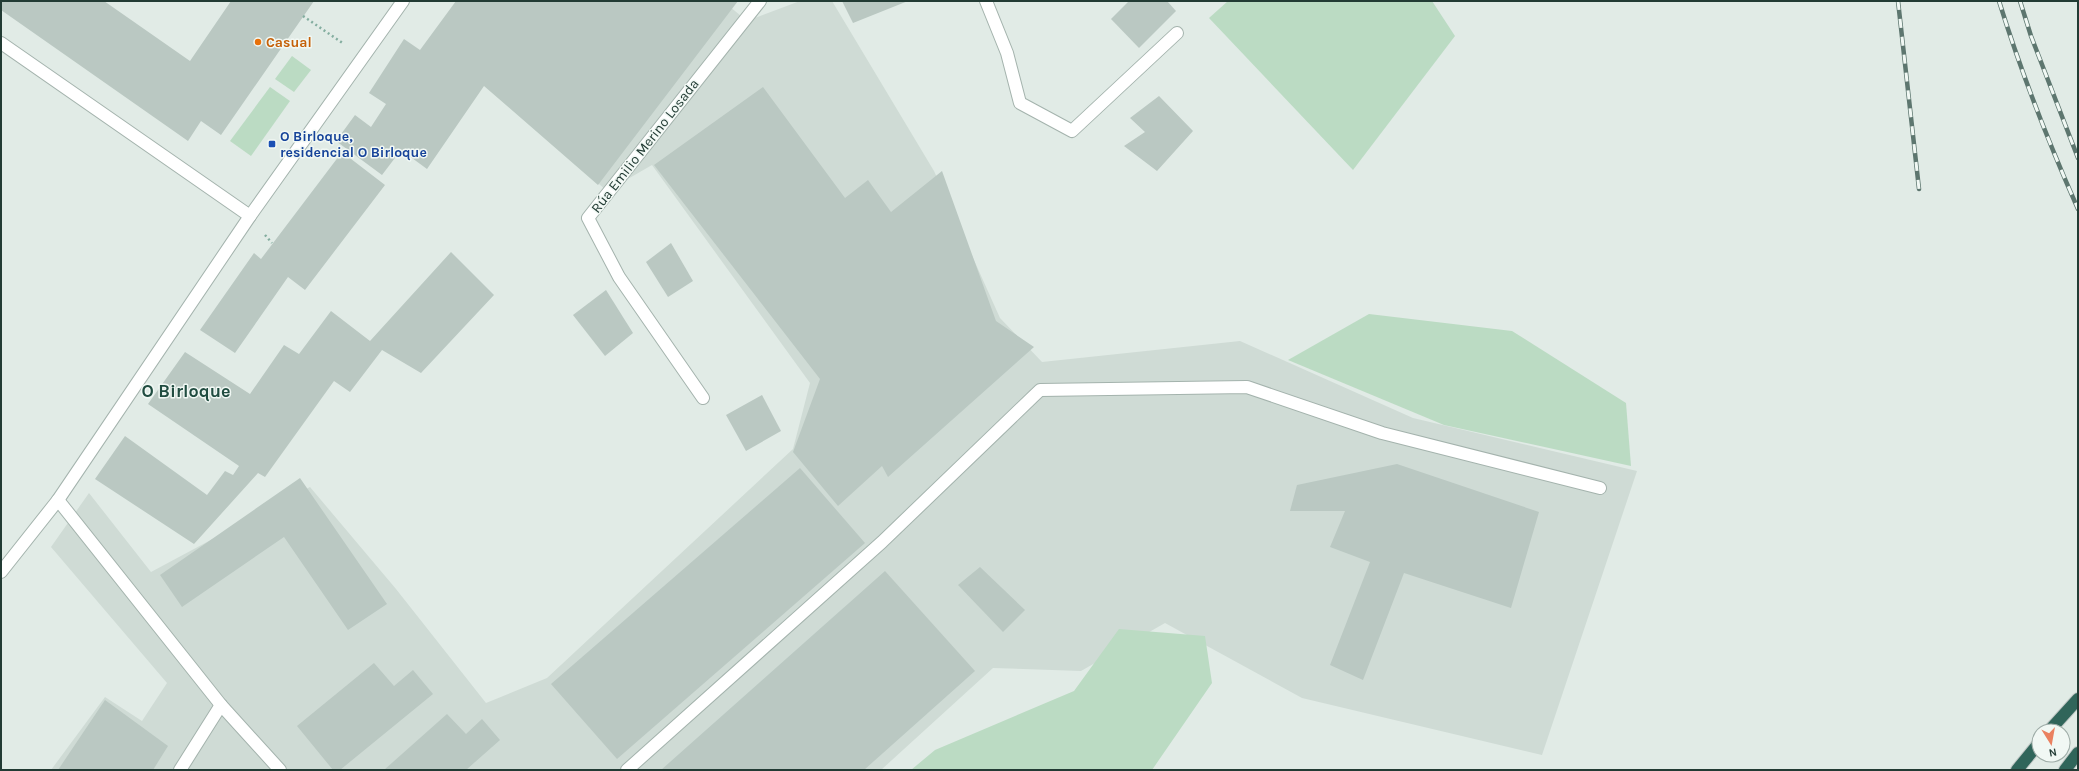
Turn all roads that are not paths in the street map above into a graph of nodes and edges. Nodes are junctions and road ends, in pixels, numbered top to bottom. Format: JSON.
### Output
{"nodes":[{"id":1,"x":403,"y":1,"type":"edge"},
{"id":2,"x":760,"y":1,"type":"edge"},
{"id":3,"x":986,"y":1,"type":"edge"},
{"id":4,"x":1177,"y":33,"type":"dead end"},
{"id":5,"x":1,"y":43,"type":"edge"},
{"id":6,"x":250,"y":216,"type":"junction"},
{"id":7,"x":704,"y":398,"type":"dead end"},
{"id":8,"x":1600,"y":488,"type":"dead end"},
{"id":9,"x":58,"y":500,"type":"junction"},
{"id":10,"x":1,"y":572,"type":"edge"},
{"id":11,"x":2078,"y":700,"type":"edge"},
{"id":12,"x":221,"y":705,"type":"junction"},
{"id":13,"x":2056,"y":723,"type":"edge"},
{"id":14,"x":2031,"y":753,"type":"edge"},
{"id":15,"x":2078,"y":753,"type":"edge"},
{"id":16,"x":180,"y":770,"type":"edge"},
{"id":17,"x":280,"y":770,"type":"edge"},
{"id":18,"x":627,"y":770,"type":"edge"},
{"id":19,"x":2017,"y":770,"type":"edge"},
{"id":20,"x":2065,"y":770,"type":"edge"}],
"edges":[{"from":1,"to":6,"type":"street"},
{"from":2,"to":7,"type":"street","name":"Rúa Emilio Merino Losada"},
{"from":3,"to":4,"type":"street"},
{"from":5,"to":6,"type":"street"},
{"from":6,"to":9,"type":"street"},
{"from":8,"to":18,"type":"street"},
{"from":9,"to":10,"type":"street"},
{"from":9,"to":12,"type":"street"},
{"from":11,"to":13,"type":"highway"},
{"from":12,"to":16,"type":"street"},
{"from":12,"to":17,"type":"street"},
{"from":14,"to":19,"type":"highway"},
{"from":15,"to":20,"type":"highway"}]}
